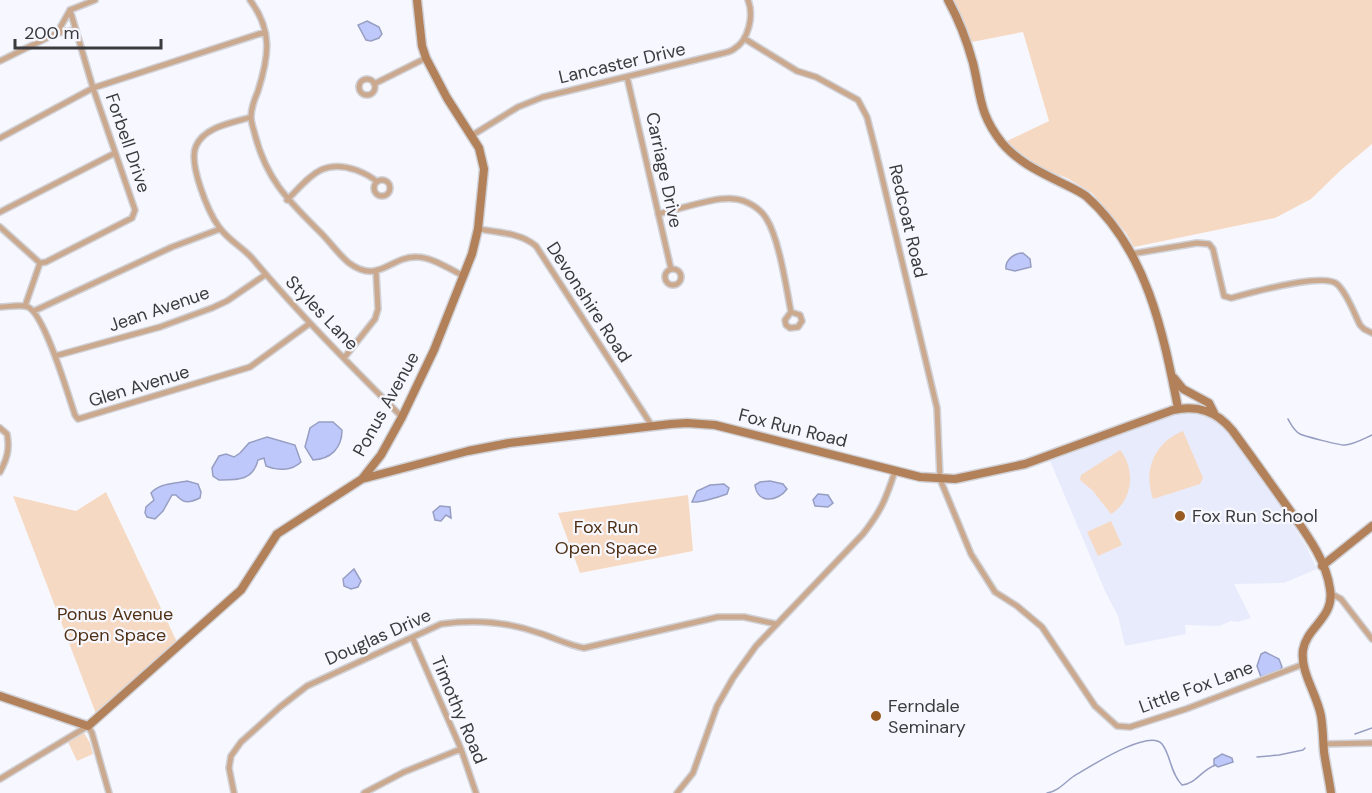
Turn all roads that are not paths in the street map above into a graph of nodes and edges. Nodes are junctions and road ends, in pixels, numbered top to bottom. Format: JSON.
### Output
{"nodes":[{"id":1,"x":95,"y":0,"type":"edge"},
{"id":2,"x":250,"y":0,"type":"edge"},
{"id":3,"x":417,"y":0,"type":"edge"},
{"id":4,"x":748,"y":0,"type":"edge"},
{"id":5,"x":948,"y":0,"type":"edge"},
{"id":6,"x":70,"y":10,"type":"junction"},
{"id":7,"x":75,"y":30,"type":"junction"},
{"id":8,"x":265,"y":32,"type":"junction"},
{"id":9,"x":57,"y":33,"type":"junction"},
{"id":10,"x":745,"y":39,"type":"junction"},
{"id":11,"x":426,"y":58,"type":"junction"},
{"id":12,"x":0,"y":61,"type":"edge"},
{"id":13,"x":627,"y":77,"type":"junction"},
{"id":14,"x":374,"y":84,"type":"dead end"},
{"id":15,"x":93,"y":88,"type":"junction"},
{"id":16,"x":251,"y":117,"type":"junction"},
{"id":17,"x":471,"y":136,"type":"junction"},
{"id":18,"x":0,"y":138,"type":"edge"},
{"id":19,"x":115,"y":153,"type":"junction"},
{"id":20,"x":377,"y":182,"type":"dead end"},
{"id":21,"x":287,"y":200,"type":"junction"},
{"id":22,"x":0,"y":212,"type":"edge"},
{"id":23,"x":658,"y":214,"type":"junction"},
{"id":24,"x":0,"y":227,"type":"edge"},
{"id":25,"x":220,"y":229,"type":"junction"},
{"id":26,"x":478,"y":229,"type":"junction"},
{"id":27,"x":1131,"y":254,"type":"junction"},
{"id":28,"x":40,"y":263,"type":"junction"},
{"id":29,"x":671,"y":269,"type":"dead end"},
{"id":30,"x":376,"y":272,"type":"junction"},
{"id":31,"x":265,"y":275,"type":"junction"},
{"id":32,"x":465,"y":276,"type":"junction"},
{"id":33,"x":25,"y":306,"type":"junction"},
{"id":34,"x":0,"y":308,"type":"edge"},
{"id":35,"x":34,"y":311,"type":"junction"},
{"id":36,"x":791,"y":312,"type":"dead end"},
{"id":37,"x":309,"y":324,"type":"junction"},
{"id":38,"x":1372,"y":333,"type":"edge"},
{"id":39,"x":55,"y":356,"type":"junction"},
{"id":40,"x":344,"y":358,"type":"junction"},
{"id":41,"x":1172,"y":375,"type":"junction"},
{"id":42,"x":1193,"y":394,"type":"junction"},
{"id":43,"x":1179,"y":408,"type":"junction"},
{"id":44,"x":1194,"y":408,"type":"junction"},
{"id":45,"x":1214,"y":413,"type":"junction"},
{"id":46,"x":402,"y":417,"type":"junction"},
{"id":47,"x":652,"y":426,"type":"junction"},
{"id":48,"x":0,"y":428,"type":"edge"},
{"id":49,"x":381,"y":455,"type":"junction"},
{"id":50,"x":895,"y":471,"type":"junction"},
{"id":51,"x":0,"y":472,"type":"edge"},
{"id":52,"x":390,"y":472,"type":"junction"},
{"id":53,"x":362,"y":479,"type":"junction"},
{"id":54,"x":940,"y":479,"type":"junction"},
{"id":55,"x":1372,"y":526,"type":"edge"},
{"id":56,"x":1322,"y":566,"type":"junction"},
{"id":57,"x":1330,"y":593,"type":"junction"},
{"id":58,"x":776,"y":624,"type":"junction"},
{"id":59,"x":413,"y":639,"type":"junction"},
{"id":60,"x":1372,"y":639,"type":"edge"},
{"id":61,"x":1304,"y":664,"type":"junction"},
{"id":62,"x":0,"y":696,"type":"edge"},
{"id":63,"x":87,"y":726,"type":"junction"},
{"id":64,"x":1372,"y":743,"type":"edge"},
{"id":65,"x":1323,"y":744,"type":"junction"},
{"id":66,"x":461,"y":749,"type":"junction"},
{"id":67,"x":0,"y":779,"type":"edge"},
{"id":68,"x":109,"y":793,"type":"edge"},
{"id":69,"x":234,"y":793,"type":"edge"},
{"id":70,"x":364,"y":793,"type":"edge"},
{"id":71,"x":476,"y":793,"type":"edge"},
{"id":72,"x":677,"y":793,"type":"edge"},
{"id":73,"x":1331,"y":793,"type":"edge"}],
"edges":[{"from":1,"to":6,"type":"street"},
{"from":2,"to":8,"type":"street"},
{"from":3,"to":11,"type":"street","name":"Ponus Avenue"},
{"from":4,"to":10,"type":"street"},
{"from":5,"to":27,"type":"street"},
{"from":6,"to":7,"type":"street","name":"Forbell Drive"},
{"from":6,"to":9,"type":"street"},
{"from":7,"to":9,"type":"street"},
{"from":7,"to":15,"type":"street","name":"Forbell Drive"},
{"from":8,"to":15,"type":"street"},
{"from":8,"to":16,"type":"street"},
{"from":9,"to":12,"type":"street"},
{"from":10,"to":13,"type":"street","name":"Lancaster Drive"},
{"from":10,"to":54,"type":"street","name":"Redcoat Road"},
{"from":11,"to":14,"type":"street"},
{"from":11,"to":17,"type":"street","name":"Ponus Avenue"},
{"from":13,"to":17,"type":"street","name":"Lancaster Drive"},
{"from":13,"to":23,"type":"street","name":"Carriage Drive"},
{"from":15,"to":18,"type":"street"},
{"from":15,"to":19,"type":"street","name":"Forbell Drive"},
{"from":16,"to":21,"type":"street"},
{"from":16,"to":25,"type":"street","name":"Styles Lane"},
{"from":17,"to":26,"type":"street","name":"Ponus Avenue"},
{"from":19,"to":22,"type":"street"},
{"from":19,"to":28,"type":"street","name":"Forbell Drive"},
{"from":20,"to":21,"type":"street"},
{"from":21,"to":30,"type":"street"},
{"from":23,"to":29,"type":"street","name":"Carriage Drive"},
{"from":23,"to":36,"type":"street"},
{"from":24,"to":28,"type":"street"},
{"from":25,"to":31,"type":"street","name":"Styles Lane"},
{"from":25,"to":35,"type":"street"},
{"from":26,"to":32,"type":"street","name":"Ponus Avenue"},
{"from":26,"to":47,"type":"street","name":"Devonshire Road"},
{"from":27,"to":38,"type":"street"},
{"from":27,"to":41,"type":"street"},
{"from":28,"to":33,"type":"street"},
{"from":30,"to":32,"type":"street"},
{"from":30,"to":40,"type":"street"},
{"from":31,"to":37,"type":"street","name":"Styles Lane"},
{"from":31,"to":39,"type":"street","name":"Jean Avenue"},
{"from":32,"to":46,"type":"street","name":"Ponus Avenue"},
{"from":33,"to":34,"type":"street"},
{"from":33,"to":35,"type":"street"},
{"from":35,"to":39,"type":"street","name":"Glen Avenue"},
{"from":37,"to":39,"type":"street","name":"Glen Avenue"},
{"from":37,"to":40,"type":"street","name":"Styles Lane"},
{"from":40,"to":46,"type":"street","name":"Styles Lane"},
{"from":41,"to":42,"type":"street"},
{"from":41,"to":43,"type":"street"},
{"from":42,"to":44,"type":"street"},
{"from":42,"to":45,"type":"street"},
{"from":43,"to":44,"type":"street","name":"Fox Run Road"},
{"from":43,"to":54,"type":"street","name":"Fox Run Road"},
{"from":44,"to":45,"type":"street","name":"Fox Run Road"},
{"from":45,"to":56,"type":"street"},
{"from":46,"to":49,"type":"street","name":"Ponus Avenue"},
{"from":47,"to":50,"type":"street","name":"Fox Run Road"},
{"from":47,"to":52,"type":"street","name":"Fox Run Road"},
{"from":48,"to":51,"type":"street"},
{"from":49,"to":52,"type":"street"},
{"from":49,"to":53,"type":"street","name":"Ponus Avenue"},
{"from":50,"to":54,"type":"street","name":"Fox Run Road"},
{"from":50,"to":58,"type":"street"},
{"from":52,"to":53,"type":"street","name":"Fox Run Road"},
{"from":53,"to":63,"type":"street","name":"Ponus Avenue"},
{"from":54,"to":61,"type":"street","name":"Little Fox Lane"},
{"from":55,"to":56,"type":"street"},
{"from":56,"to":57,"type":"street"},
{"from":57,"to":60,"type":"street"},
{"from":57,"to":61,"type":"street"},
{"from":58,"to":59,"type":"street","name":"Douglas Drive"},
{"from":58,"to":72,"type":"street"},
{"from":59,"to":66,"type":"street","name":"Timothy Road"},
{"from":59,"to":69,"type":"street","name":"Douglas Drive"},
{"from":61,"to":65,"type":"street"},
{"from":62,"to":63,"type":"street"},
{"from":63,"to":67,"type":"street","name":"Ponus Avenue"},
{"from":63,"to":68,"type":"street"},
{"from":64,"to":65,"type":"street"},
{"from":65,"to":73,"type":"street"},
{"from":66,"to":70,"type":"street"},
{"from":66,"to":71,"type":"street","name":"Timothy Road"}]}
